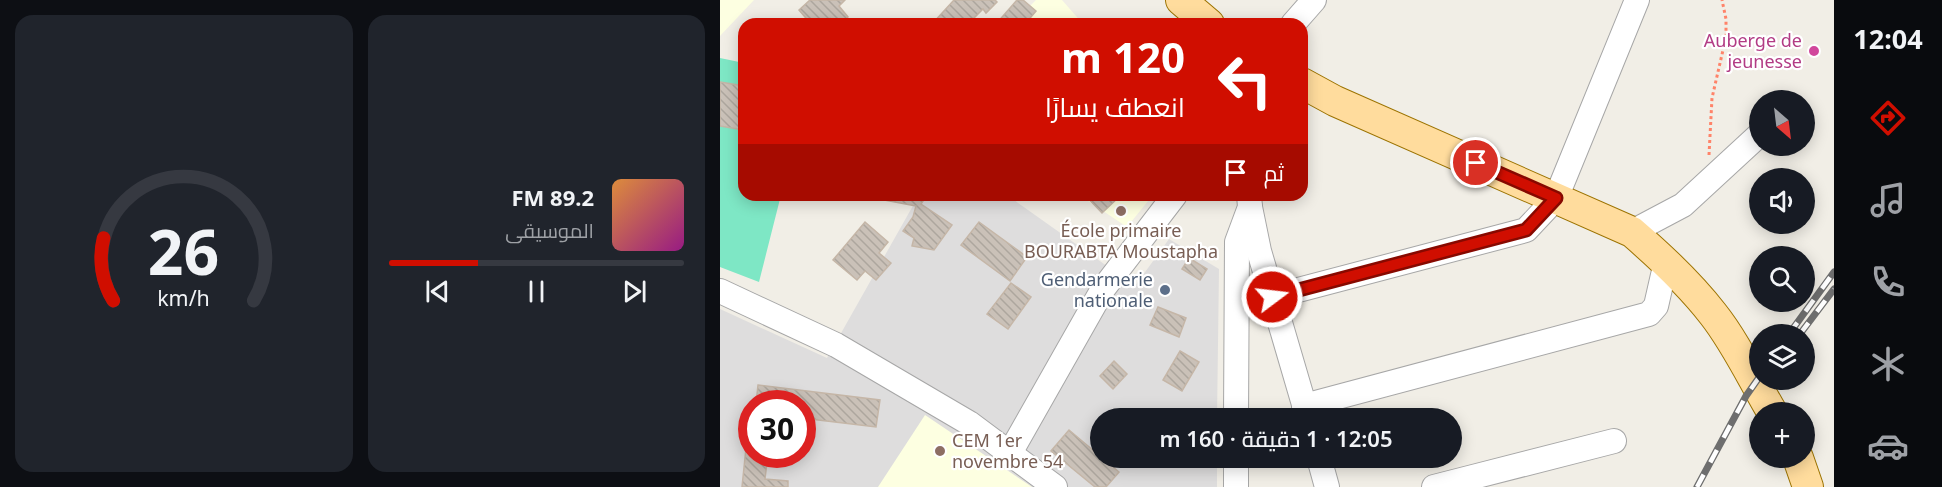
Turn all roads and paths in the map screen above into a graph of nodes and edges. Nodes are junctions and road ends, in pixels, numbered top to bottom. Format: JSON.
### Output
{"nodes":[{"id":1,"x":1314,"y":0,"type":"edge"},
{"id":2,"x":1637,"y":0,"type":"edge"},
{"id":3,"x":1722,"y":0,"type":"edge"},
{"id":4,"x":1186,"y":10,"type":"edge"},
{"id":5,"x":1294,"y":14,"type":"edge"},
{"id":6,"x":1199,"y":18,"type":"edge"},
{"id":7,"x":1308,"y":85,"type":"edge"},
{"id":8,"x":1308,"y":99,"type":"edge"},
{"id":9,"x":1335,"y":101,"type":"junction"},
{"id":10,"x":1749,"y":144,"type":"edge"},
{"id":11,"x":1707,"y":184,"type":"junction"},
{"id":12,"x":1556,"y":198,"type":"junction"},
{"id":13,"x":1170,"y":201,"type":"edge"},
{"id":14,"x":1250,"y":201,"type":"edge"},
{"id":15,"x":1632,"y":232,"type":"junction"},
{"id":16,"x":1666,"y":262,"type":"junction"},
{"id":17,"x":720,"y":291,"type":"edge"},
{"id":18,"x":1272,"y":297,"type":"junction"},
{"id":19,"x":1766,"y":402,"type":"edge"},
{"id":20,"x":1236,"y":408,"type":"edge"},
{"id":21,"x":1305,"y":408,"type":"edge"},
{"id":22,"x":1320,"y":408,"type":"edge"},
{"id":23,"x":1614,"y":441,"type":"dead end"},
{"id":24,"x":1010,"y":453,"type":"junction"},
{"id":25,"x":1236,"y":468,"type":"edge"},
{"id":26,"x":1322,"y":468,"type":"edge"},
{"id":27,"x":1801,"y":468,"type":"edge"},
{"id":28,"x":1055,"y":487,"type":"edge"},
{"id":29,"x":1236,"y":487,"type":"edge"},
{"id":30,"x":1328,"y":487,"type":"edge"},
{"id":31,"x":1434,"y":487,"type":"edge"},
{"id":32,"x":1808,"y":487,"type":"edge"}],
"edges":[{"from":1,"to":5,"type":"street"},
{"from":2,"to":12,"type":"street"},
{"from":3,"to":11,"type":"path"},
{"from":4,"to":6,"type":"main road"},
{"from":7,"to":9,"type":"main road"},
{"from":8,"to":9,"type":"main road"},
{"from":9,"to":12,"type":"main road"},
{"from":10,"to":11,"type":"street"},
{"from":11,"to":15,"type":"street"},
{"from":12,"to":15,"type":"main road"},
{"from":12,"to":18,"type":"street"},
{"from":13,"to":24,"type":"street"},
{"from":14,"to":18,"type":"street"},
{"from":14,"to":20,"type":"street"},
{"from":15,"to":16,"type":"main road"},
{"from":16,"to":19,"type":"main road"},
{"from":16,"to":22,"type":"street"},
{"from":17,"to":24,"type":"street"},
{"from":18,"to":21,"type":"street"},
{"from":23,"to":31,"type":"street"},
{"from":24,"to":28,"type":"street"},
{"from":25,"to":29,"type":"street"},
{"from":26,"to":30,"type":"street"},
{"from":27,"to":32,"type":"main road"}]}
